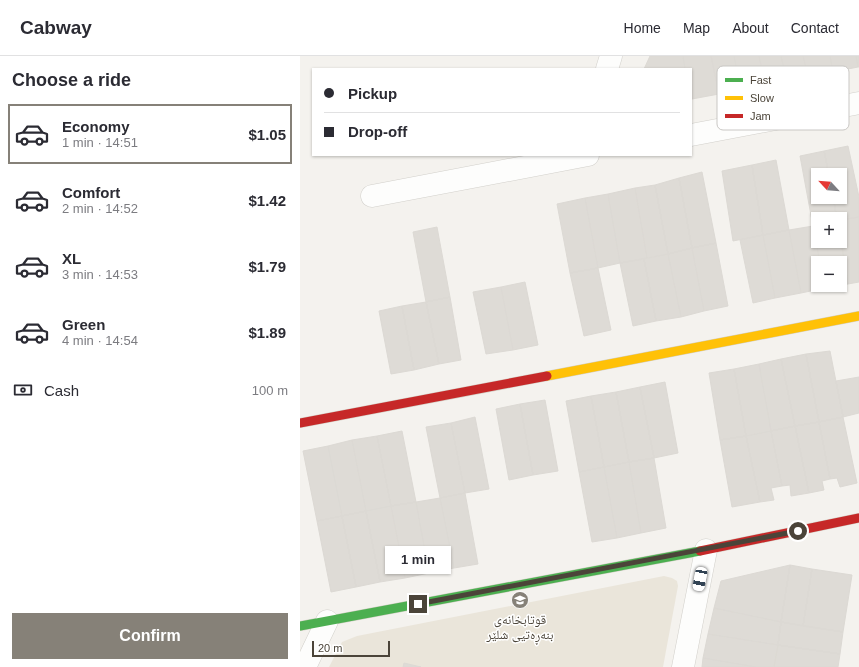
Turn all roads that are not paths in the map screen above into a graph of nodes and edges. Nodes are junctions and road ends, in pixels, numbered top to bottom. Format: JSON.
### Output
{"nodes":[{"id":1,"x":612,"y":56,"type":"edge"},
{"id":2,"x":607,"y":68,"type":"edge"},
{"id":3,"x":859,"y":103,"type":"edge"},
{"id":4,"x":849,"y":105,"type":"edge"},
{"id":5,"x":717,"y":130,"type":"edge"},
{"id":6,"x":692,"y":135,"type":"edge"},
{"id":7,"x":581,"y":156,"type":"edge"},
{"id":8,"x":372,"y":196,"type":"dead end"},
{"id":9,"x":859,"y":316,"type":"edge"},
{"id":10,"x":300,"y":423,"type":"edge"},
{"id":11,"x":859,"y":518,"type":"edge"},
{"id":12,"x":706,"y":550,"type":"junction"},
{"id":13,"x":327,"y":621,"type":"junction"},
{"id":14,"x":300,"y":626,"type":"edge"},
{"id":15,"x":305,"y":667,"type":"edge"},
{"id":16,"x":683,"y":667,"type":"edge"}],
"edges":[{"from":1,"to":2,"type":"street"},
{"from":3,"to":4,"type":"street"},
{"from":5,"to":6,"type":"street"},
{"from":7,"to":8,"type":"street"},
{"from":9,"to":10,"type":"street"},
{"from":11,"to":12,"type":"street"},
{"from":12,"to":13,"type":"street"},
{"from":12,"to":16,"type":"street"},
{"from":13,"to":14,"type":"street"},
{"from":13,"to":15,"type":"street"}]}
